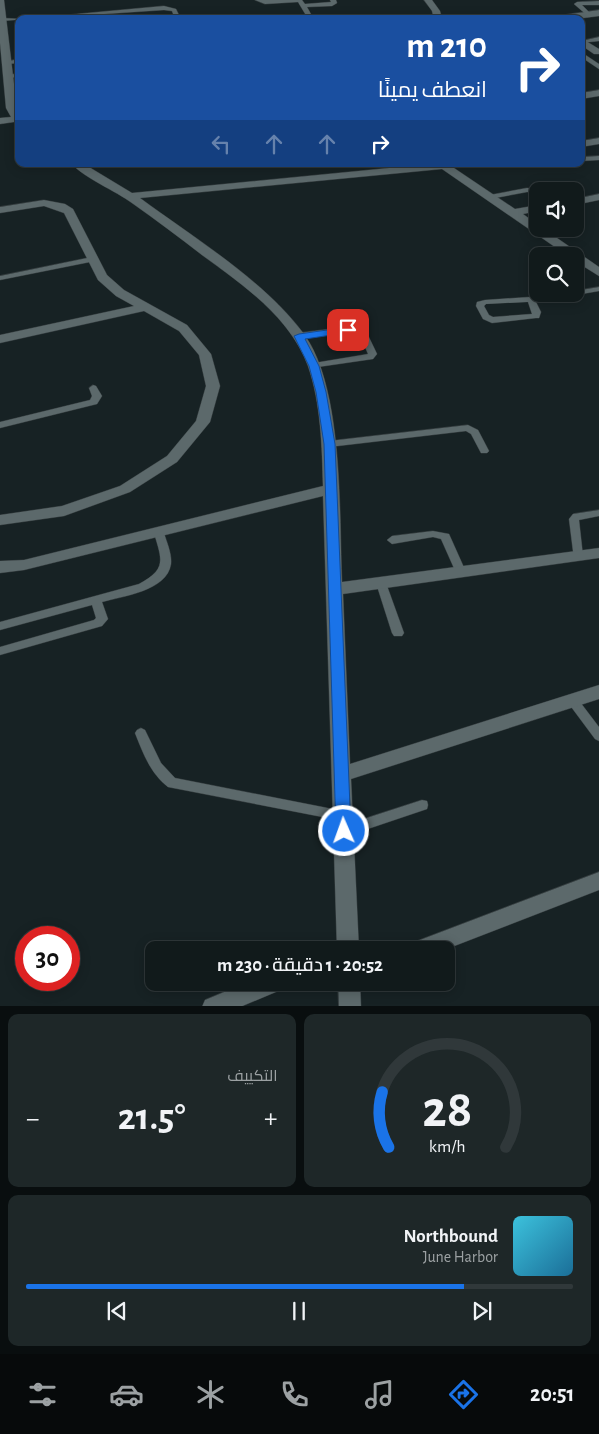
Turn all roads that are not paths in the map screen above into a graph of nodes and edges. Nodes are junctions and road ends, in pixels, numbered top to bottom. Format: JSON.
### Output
{"nodes":[{"id":1,"x":0,"y":0,"type":"edge"},
{"id":2,"x":258,"y":0,"type":"edge"},
{"id":3,"x":299,"y":0,"type":"edge"},
{"id":4,"x":333,"y":0,"type":"edge"},
{"id":5,"x":438,"y":0,"type":"edge"},
{"id":6,"x":428,"y":1,"type":"edge"},
{"id":7,"x":599,"y":2,"type":"edge"},
{"id":8,"x":303,"y":6,"type":"junction"},
{"id":9,"x":121,"y":12,"type":"junction"},
{"id":10,"x":599,"y":13,"type":"edge"},
{"id":11,"x":589,"y":14,"type":"junction"},
{"id":12,"x":79,"y":15,"type":"edge"},
{"id":13,"x":122,"y":15,"type":"edge"},
{"id":14,"x":176,"y":15,"type":"edge"},
{"id":15,"x":309,"y":15,"type":"edge"},
{"id":16,"x":437,"y":15,"type":"edge"},
{"id":17,"x":583,"y":15,"type":"edge"},
{"id":18,"x":15,"y":20,"type":"edge"},
{"id":19,"x":2,"y":23,"type":"edge"},
{"id":20,"x":599,"y":39,"type":"edge"},
{"id":21,"x":585,"y":41,"type":"edge"},
{"id":22,"x":585,"y":43,"type":"edge"},
{"id":23,"x":598,"y":52,"type":"edge"},
{"id":24,"x":585,"y":54,"type":"edge"},
{"id":25,"x":585,"y":57,"type":"edge"},
{"id":26,"x":15,"y":61,"type":"edge"},
{"id":27,"x":7,"y":62,"type":"junction"},
{"id":28,"x":599,"y":67,"type":"edge"},
{"id":29,"x":15,"y":75,"type":"edge"},
{"id":30,"x":8,"y":76,"type":"junction"},
{"id":31,"x":599,"y":93,"type":"edge"},
{"id":32,"x":585,"y":95,"type":"edge"},
{"id":33,"x":15,"y":115,"type":"edge"},
{"id":34,"x":0,"y":121,"type":"edge"},
{"id":35,"x":15,"y":121,"type":"edge"},
{"id":36,"x":598,"y":142,"type":"edge"},
{"id":37,"x":585,"y":144,"type":"edge"},
{"id":38,"x":599,"y":158,"type":"edge"},
{"id":39,"x":585,"y":159,"type":"edge"},
{"id":40,"x":82,"y":167,"type":"edge"},
{"id":41,"x":423,"y":167,"type":"edge"},
{"id":42,"x":446,"y":167,"type":"edge"},
{"id":43,"x":529,"y":190,"type":"edge"},
{"id":44,"x":130,"y":196,"type":"junction"},
{"id":45,"x":490,"y":197,"type":"junction"},
{"id":46,"x":599,"y":197,"type":"edge"},
{"id":47,"x":584,"y":200,"type":"edge"},
{"id":48,"x":0,"y":210,"type":"edge"},
{"id":49,"x":529,"y":210,"type":"edge"},
{"id":50,"x":513,"y":213,"type":"junction"},
{"id":51,"x":92,"y":259,"type":"junction"},
{"id":52,"x":593,"y":263,"type":"edge"},
{"id":53,"x":599,"y":272,"type":"edge"},
{"id":54,"x":0,"y":278,"type":"edge"},
{"id":55,"x":599,"y":289,"type":"edge"},
{"id":56,"x":584,"y":292,"type":"edge"},
{"id":57,"x":530,"y":299,"type":"joint"},
{"id":58,"x":146,"y":307,"type":"junction"},
{"id":59,"x":299,"y":336,"type":"junction"},
{"id":60,"x":0,"y":339,"type":"edge"},
{"id":61,"x":314,"y":366,"type":"junction"},
{"id":62,"x":93,"y":388,"type":"dead end"},
{"id":63,"x":0,"y":425,"type":"edge"},
{"id":64,"x":329,"y":444,"type":"junction"},
{"id":65,"x":484,"y":451,"type":"dead end"},
{"id":66,"x":332,"y":489,"type":"junction"},
{"id":67,"x":599,"y":513,"type":"edge"},
{"id":68,"x":0,"y":520,"type":"edge"},
{"id":69,"x":159,"y":533,"type":"junction"},
{"id":70,"x":392,"y":540,"type":"dead end"},
{"id":71,"x":599,"y":552,"type":"edge"},
{"id":72,"x":578,"y":556,"type":"junction"},
{"id":73,"x":0,"y":567,"type":"edge"},
{"id":74,"x":461,"y":572,"type":"junction"},
{"id":75,"x":381,"y":583,"type":"junction"},
{"id":76,"x":335,"y":590,"type":"junction"},
{"id":77,"x":96,"y":600,"type":"junction"},
{"id":78,"x":0,"y":626,"type":"edge"},
{"id":79,"x":398,"y":633,"type":"dead end"},
{"id":80,"x":0,"y":651,"type":"edge"},
{"id":81,"x":599,"y":692,"type":"edge"},
{"id":82,"x":573,"y":701,"type":"junction"},
{"id":83,"x":141,"y":733,"type":"dead end"},
{"id":84,"x":599,"y":736,"type":"edge"},
{"id":85,"x":342,"y":774,"type":"junction"},
{"id":86,"x":422,"y":805,"type":"dead end"},
{"id":87,"x":344,"y":824,"type":"junction"},
{"id":88,"x":599,"y":881,"type":"edge"},
{"id":89,"x":348,"y":941,"type":"edge"},
{"id":90,"x":442,"y":941,"type":"edge"},
{"id":91,"x":251,"y":991,"type":"edge"},
{"id":92,"x":349,"y":991,"type":"edge"},
{"id":93,"x":213,"y":1006,"type":"edge"},
{"id":94,"x":350,"y":1006,"type":"edge"}],
"edges":[{"from":1,"to":19,"type":"street"},
{"from":2,"to":3,"type":"lane"},
{"from":3,"to":8,"type":"lane"},
{"from":4,"to":8,"type":"lane"},
{"from":5,"to":6,"type":"street"},
{"from":6,"to":16,"type":"street"},
{"from":7,"to":11,"type":"lane"},
{"from":8,"to":15,"type":"lane"},
{"from":9,"to":12,"type":"lane"},
{"from":9,"to":13,"type":"lane"},
{"from":9,"to":14,"type":"lane"},
{"from":10,"to":11,"type":"street"},
{"from":11,"to":17,"type":"street"},
{"from":18,"to":19,"type":"lane"},
{"from":19,"to":27,"type":"street"},
{"from":20,"to":21,"type":"lane"},
{"from":22,"to":23,"type":"street"},
{"from":23,"to":24,"type":"street"},
{"from":25,"to":28,"type":"lane"},
{"from":26,"to":27,"type":"lane"},
{"from":27,"to":30,"type":"street"},
{"from":29,"to":30,"type":"lane"},
{"from":30,"to":33,"type":"street"},
{"from":31,"to":32,"type":"street"},
{"from":34,"to":35,"type":"street"},
{"from":36,"to":37,"type":"street"},
{"from":38,"to":39,"type":"lane"},
{"from":40,"to":44,"type":"street"},
{"from":41,"to":44,"type":"street"},
{"from":42,"to":45,"type":"street"},
{"from":43,"to":45,"type":"lane"},
{"from":44,"to":59,"type":"street"},
{"from":45,"to":50,"type":"street"},
{"from":46,"to":47,"type":"street"},
{"from":48,"to":51,"type":"street"},
{"from":49,"to":50,"type":"street"},
{"from":50,"to":52,"type":"street"},
{"from":51,"to":54,"type":"lane"},
{"from":51,"to":58,"type":"street"},
{"from":52,"to":53,"type":"street"},
{"from":55,"to":56,"type":"lane"},
{"from":57,"to":57,"type":"lane"},
{"from":58,"to":60,"type":"street"},
{"from":58,"to":68,"type":"street"},
{"from":59,"to":61,"type":"street"},
{"from":59,"to":61,"type":"lane"},
{"from":61,"to":64,"type":"street"},
{"from":62,"to":63,"type":"lane"},
{"from":64,"to":65,"type":"lane"},
{"from":64,"to":66,"type":"street"},
{"from":66,"to":69,"type":"street"},
{"from":66,"to":76,"type":"street"},
{"from":67,"to":72,"type":"lane"},
{"from":69,"to":73,"type":"street"},
{"from":69,"to":77,"type":"lane"},
{"from":70,"to":74,"type":"lane"},
{"from":71,"to":72,"type":"street"},
{"from":72,"to":74,"type":"street"},
{"from":74,"to":75,"type":"street"},
{"from":75,"to":76,"type":"street"},
{"from":75,"to":79,"type":"lane"},
{"from":76,"to":85,"type":"street"},
{"from":77,"to":78,"type":"lane"},
{"from":77,"to":80,"type":"lane"},
{"from":81,"to":82,"type":"street"},
{"from":82,"to":84,"type":"lane"},
{"from":82,"to":85,"type":"street"},
{"from":83,"to":87,"type":"lane"},
{"from":85,"to":87,"type":"street"},
{"from":86,"to":87,"type":"lane"},
{"from":87,"to":89,"type":"street"},
{"from":88,"to":90,"type":"street"},
{"from":91,"to":93,"type":"street"},
{"from":92,"to":94,"type":"street"}]}
